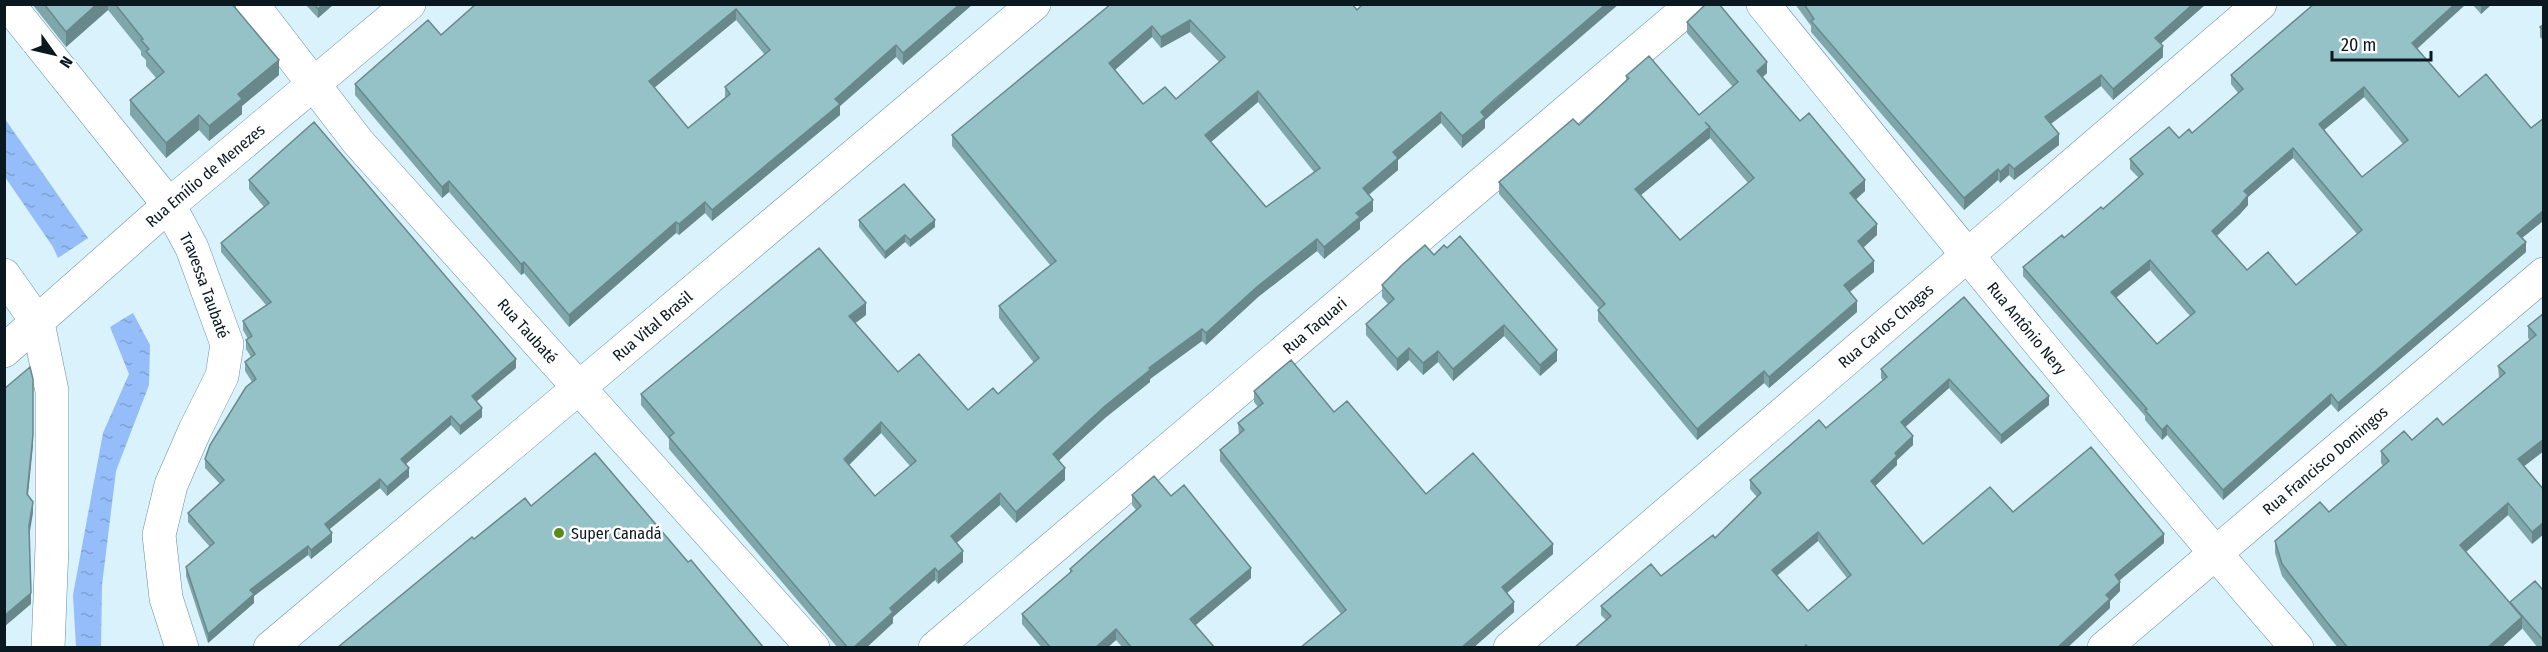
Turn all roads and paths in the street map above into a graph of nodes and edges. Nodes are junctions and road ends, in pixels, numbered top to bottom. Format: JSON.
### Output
{"nodes":[{"id":1,"x":8,"y":4,"type":"edge"},
{"id":2,"x":252,"y":4,"type":"edge"},
{"id":3,"x":409,"y":4,"type":"edge"},
{"id":4,"x":1034,"y":4,"type":"edge"},
{"id":5,"x":1693,"y":4,"type":"edge"},
{"id":6,"x":1763,"y":4,"type":"edge"},
{"id":7,"x":2260,"y":4,"type":"edge"},
{"id":8,"x":314,"y":84,"type":"junction"},
{"id":9,"x":169,"y":205,"type":"junction"},
{"id":10,"x":1968,"y":256,"type":"junction"},
{"id":11,"x":2544,"y":273,"type":"edge"},
{"id":12,"x":4,"y":275,"type":"edge"},
{"id":13,"x":38,"y":323,"type":"junction"},
{"id":14,"x":4,"y":351,"type":"edge"},
{"id":15,"x":579,"y":389,"type":"junction"},
{"id":16,"x":2215,"y":553,"type":"junction"},
{"id":17,"x":48,"y":648,"type":"edge"},
{"id":18,"x":182,"y":648,"type":"edge"},
{"id":19,"x":270,"y":648,"type":"edge"},
{"id":20,"x":813,"y":648,"type":"edge"},
{"id":21,"x":935,"y":648,"type":"edge"},
{"id":22,"x":1510,"y":648,"type":"edge"},
{"id":23,"x":2104,"y":648,"type":"edge"},
{"id":24,"x":2297,"y":648,"type":"edge"}],
"edges":[{"from":1,"to":9,"type":"street","name":"Travessa Taubaté"},
{"from":2,"to":8,"type":"street","name":"Rua Taubaté"},
{"from":3,"to":8,"type":"street","name":"Rua Emílio de Menezes"},
{"from":4,"to":15,"type":"street","name":"Rua Vital Brasil"},
{"from":5,"to":21,"type":"street","name":"Rua Taquari"},
{"from":6,"to":10,"type":"street","name":"Rua Antônio Nery"},
{"from":7,"to":10,"type":"street","name":"Rua Carlos Chagas"},
{"from":8,"to":9,"type":"street","name":"Rua Emílio de Menezes"},
{"from":8,"to":15,"type":"street","name":"Rua Taubaté"},
{"from":9,"to":13,"type":"street","name":"Rua Emílio de Menezes"},
{"from":9,"to":18,"type":"street","name":"Travessa Taubaté"},
{"from":10,"to":16,"type":"street","name":"Rua Antônio Nery"},
{"from":10,"to":22,"type":"street","name":"Rua Carlos Chagas"},
{"from":11,"to":16,"type":"street","name":"Rua Francisco Domingos"},
{"from":12,"to":13,"type":"street"},
{"from":13,"to":14,"type":"street","name":"Rua Emílio de Menezes"},
{"from":13,"to":17,"type":"street"},
{"from":15,"to":19,"type":"street","name":"Rua Vital Brasil"},
{"from":15,"to":20,"type":"street","name":"Rua Taubaté"},
{"from":16,"to":23,"type":"street","name":"Rua Francisco Domingos"},
{"from":16,"to":24,"type":"street","name":"Rua Antônio Nery"}]}
